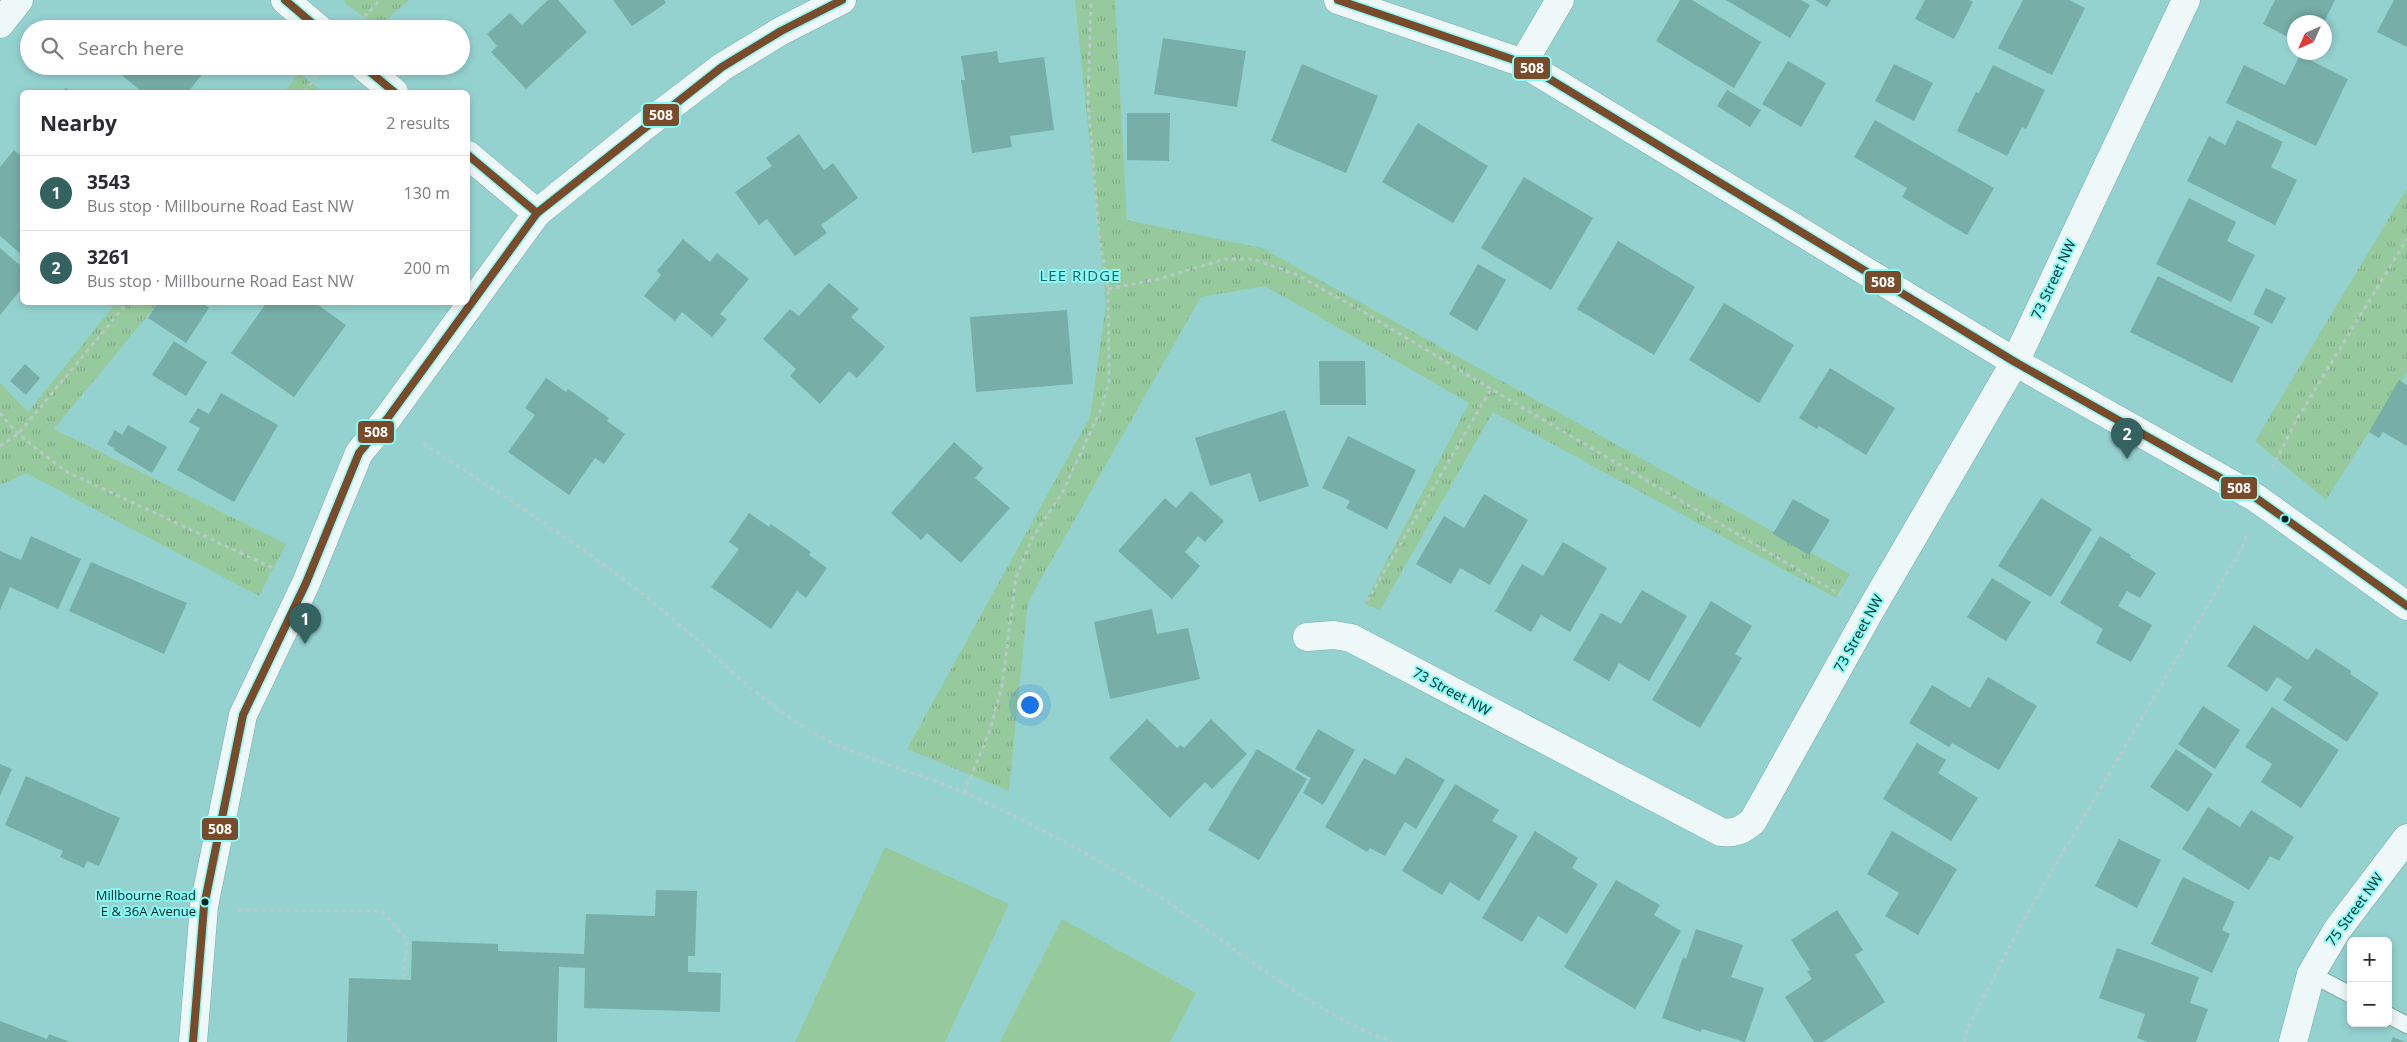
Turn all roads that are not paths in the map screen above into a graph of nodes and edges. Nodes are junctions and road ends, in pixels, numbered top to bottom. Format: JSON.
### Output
{"nodes":[{"id":1,"x":19,"y":0,"type":"edge"},
{"id":2,"x":285,"y":0,"type":"edge"},
{"id":3,"x":842,"y":0,"type":"edge"},
{"id":4,"x":1338,"y":0,"type":"edge"},
{"id":5,"x":1560,"y":0,"type":"edge"},
{"id":6,"x":2186,"y":0,"type":"edge"},
{"id":7,"x":308,"y":20,"type":"edge"},
{"id":8,"x":0,"y":24,"type":"edge"},
{"id":9,"x":1523,"y":63,"type":"junction"},
{"id":10,"x":374,"y":75,"type":"edge"},
{"id":11,"x":392,"y":90,"type":"edge"},
{"id":12,"x":470,"y":156,"type":"edge"},
{"id":13,"x":537,"y":213,"type":"junction"},
{"id":14,"x":2014,"y":362,"type":"junction"},
{"id":15,"x":2407,"y":606,"type":"edge"},
{"id":16,"x":1306,"y":637,"type":"dead end"},
{"id":17,"x":2407,"y":838,"type":"edge"},
{"id":18,"x":2311,"y":974,"type":"junction"},
{"id":19,"x":2347,"y":993,"type":"edge"},
{"id":20,"x":2392,"y":1017,"type":"edge"},
{"id":21,"x":2407,"y":1025,"type":"edge"},
{"id":22,"x":193,"y":1042,"type":"edge"},
{"id":23,"x":2293,"y":1042,"type":"edge"}],
"edges":[{"from":1,"to":8,"type":"street"},
{"from":2,"to":7,"type":"street"},
{"from":3,"to":13,"type":"street"},
{"from":4,"to":9,"type":"street"},
{"from":5,"to":9,"type":"street"},
{"from":6,"to":14,"type":"street","name":"73 Street NW"},
{"from":9,"to":14,"type":"street"},
{"from":10,"to":11,"type":"street"},
{"from":12,"to":13,"type":"street"},
{"from":13,"to":22,"type":"street"},
{"from":14,"to":15,"type":"street"},
{"from":14,"to":16,"type":"street","name":"73 Street NW"},
{"from":17,"to":18,"type":"street","name":"75 Street NW"},
{"from":18,"to":19,"type":"lane"},
{"from":18,"to":23,"type":"street","name":"75 Street NW"},
{"from":20,"to":21,"type":"lane"}]}
